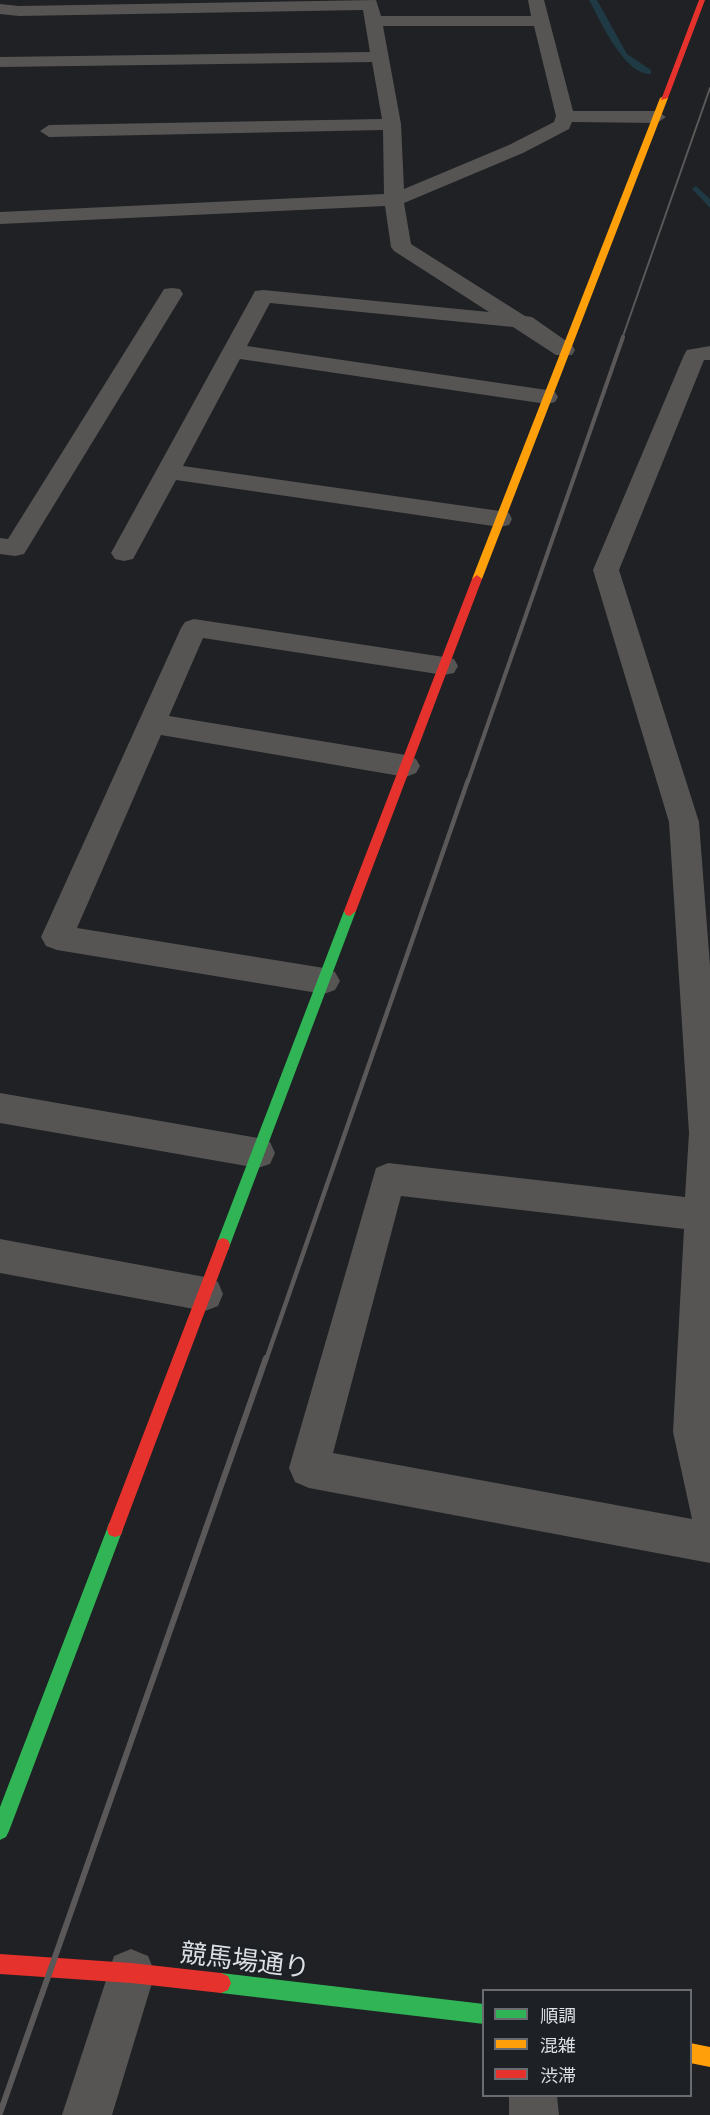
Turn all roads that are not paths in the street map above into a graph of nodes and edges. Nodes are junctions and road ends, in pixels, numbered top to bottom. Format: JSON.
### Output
{"nodes":[{"id":1,"x":536,"y":0,"type":"edge"},
{"id":2,"x":702,"y":0,"type":"edge"},
{"id":3,"x":0,"y":9,"type":"edge"},
{"id":4,"x":371,"y":9,"type":"edge"},
{"id":5,"x":540,"y":21,"type":"junction"},
{"id":6,"x":380,"y":57,"type":"junction"},
{"id":7,"x":0,"y":62,"type":"edge"},
{"id":8,"x":565,"y":116,"type":"junction"},
{"id":9,"x":657,"y":117,"type":"junction"},
{"id":10,"x":392,"y":123,"type":"junction"},
{"id":11,"x":49,"y":131,"type":"dead end"},
{"id":12,"x":394,"y":200,"type":"junction"},
{"id":13,"x":0,"y":218,"type":"edge"},
{"id":14,"x":172,"y":294,"type":"dead end"},
{"id":15,"x":524,"y":322,"type":"junction"},
{"id":16,"x":564,"y":350,"type":"junction"},
{"id":17,"x":233,"y":351,"type":"junction"},
{"id":18,"x":710,"y":353,"type":"edge"},
{"id":19,"x":547,"y":398,"type":"junction"},
{"id":20,"x":168,"y":471,"type":"junction"},
{"id":21,"x":500,"y":519,"type":"junction"},
{"id":22,"x":0,"y":546,"type":"edge"},
{"id":23,"x":124,"y":552,"type":"dead end"},
{"id":24,"x":444,"y":666,"type":"junction"},
{"id":25,"x":154,"y":724,"type":"junction"},
{"id":26,"x":406,"y":766,"type":"junction"},
{"id":27,"x":324,"y":981,"type":"junction"},
{"id":28,"x":0,"y":1108,"type":"edge"},
{"id":29,"x":258,"y":1153,"type":"junction"},
{"id":30,"x":703,"y":1215,"type":"junction"},
{"id":31,"x":0,"y":1256,"type":"edge"},
{"id":32,"x":205,"y":1294,"type":"junction"},
{"id":33,"x":710,"y":1514,"type":"edge"},
{"id":34,"x":710,"y":1543,"type":"edge"},
{"id":35,"x":0,"y":1831,"type":"edge"},
{"id":36,"x":0,"y":1964,"type":"edge"},
{"id":37,"x":131,"y":1973,"type":"junction"},
{"id":38,"x":482,"y":2014,"type":"edge"},
{"id":39,"x":692,"y":2053,"type":"edge"},
{"id":40,"x":710,"y":2057,"type":"edge"},
{"id":41,"x":533,"y":2097,"type":"edge"},
{"id":42,"x":87,"y":2115,"type":"edge"},
{"id":43,"x":534,"y":2115,"type":"edge"}],
"edges":[{"from":1,"to":5,"type":"street"},
{"from":2,"to":9,"type":"street"},
{"from":3,"to":4,"type":"street"},
{"from":4,"to":5,"type":"street"},
{"from":4,"to":6,"type":"street"},
{"from":5,"to":8,"type":"street"},
{"from":6,"to":7,"type":"street"},
{"from":6,"to":10,"type":"street"},
{"from":8,"to":9,"type":"street"},
{"from":8,"to":12,"type":"street"},
{"from":9,"to":16,"type":"street"},
{"from":10,"to":11,"type":"street"},
{"from":10,"to":12,"type":"street"},
{"from":12,"to":13,"type":"street"},
{"from":12,"to":15,"type":"street"},
{"from":14,"to":22,"type":"street"},
{"from":15,"to":16,"type":"street"},
{"from":15,"to":17,"type":"street"},
{"from":16,"to":19,"type":"street"},
{"from":17,"to":19,"type":"street"},
{"from":17,"to":20,"type":"street"},
{"from":18,"to":30,"type":"street"},
{"from":19,"to":21,"type":"street"},
{"from":20,"to":21,"type":"street"},
{"from":20,"to":23,"type":"street"},
{"from":21,"to":24,"type":"street"},
{"from":24,"to":25,"type":"street"},
{"from":24,"to":26,"type":"street"},
{"from":25,"to":26,"type":"street"},
{"from":25,"to":27,"type":"street"},
{"from":26,"to":27,"type":"street"},
{"from":27,"to":29,"type":"street"},
{"from":28,"to":29,"type":"street"},
{"from":29,"to":32,"type":"street"},
{"from":30,"to":33,"type":"street"},
{"from":30,"to":34,"type":"street"},
{"from":31,"to":32,"type":"street"},
{"from":32,"to":35,"type":"street"},
{"from":36,"to":37,"type":"street","name":"競馬場通り"},
{"from":37,"to":38,"type":"street","name":"競馬場通り"},
{"from":37,"to":42,"type":"street"},
{"from":39,"to":40,"type":"street"},
{"from":41,"to":43,"type":"street"}]}
